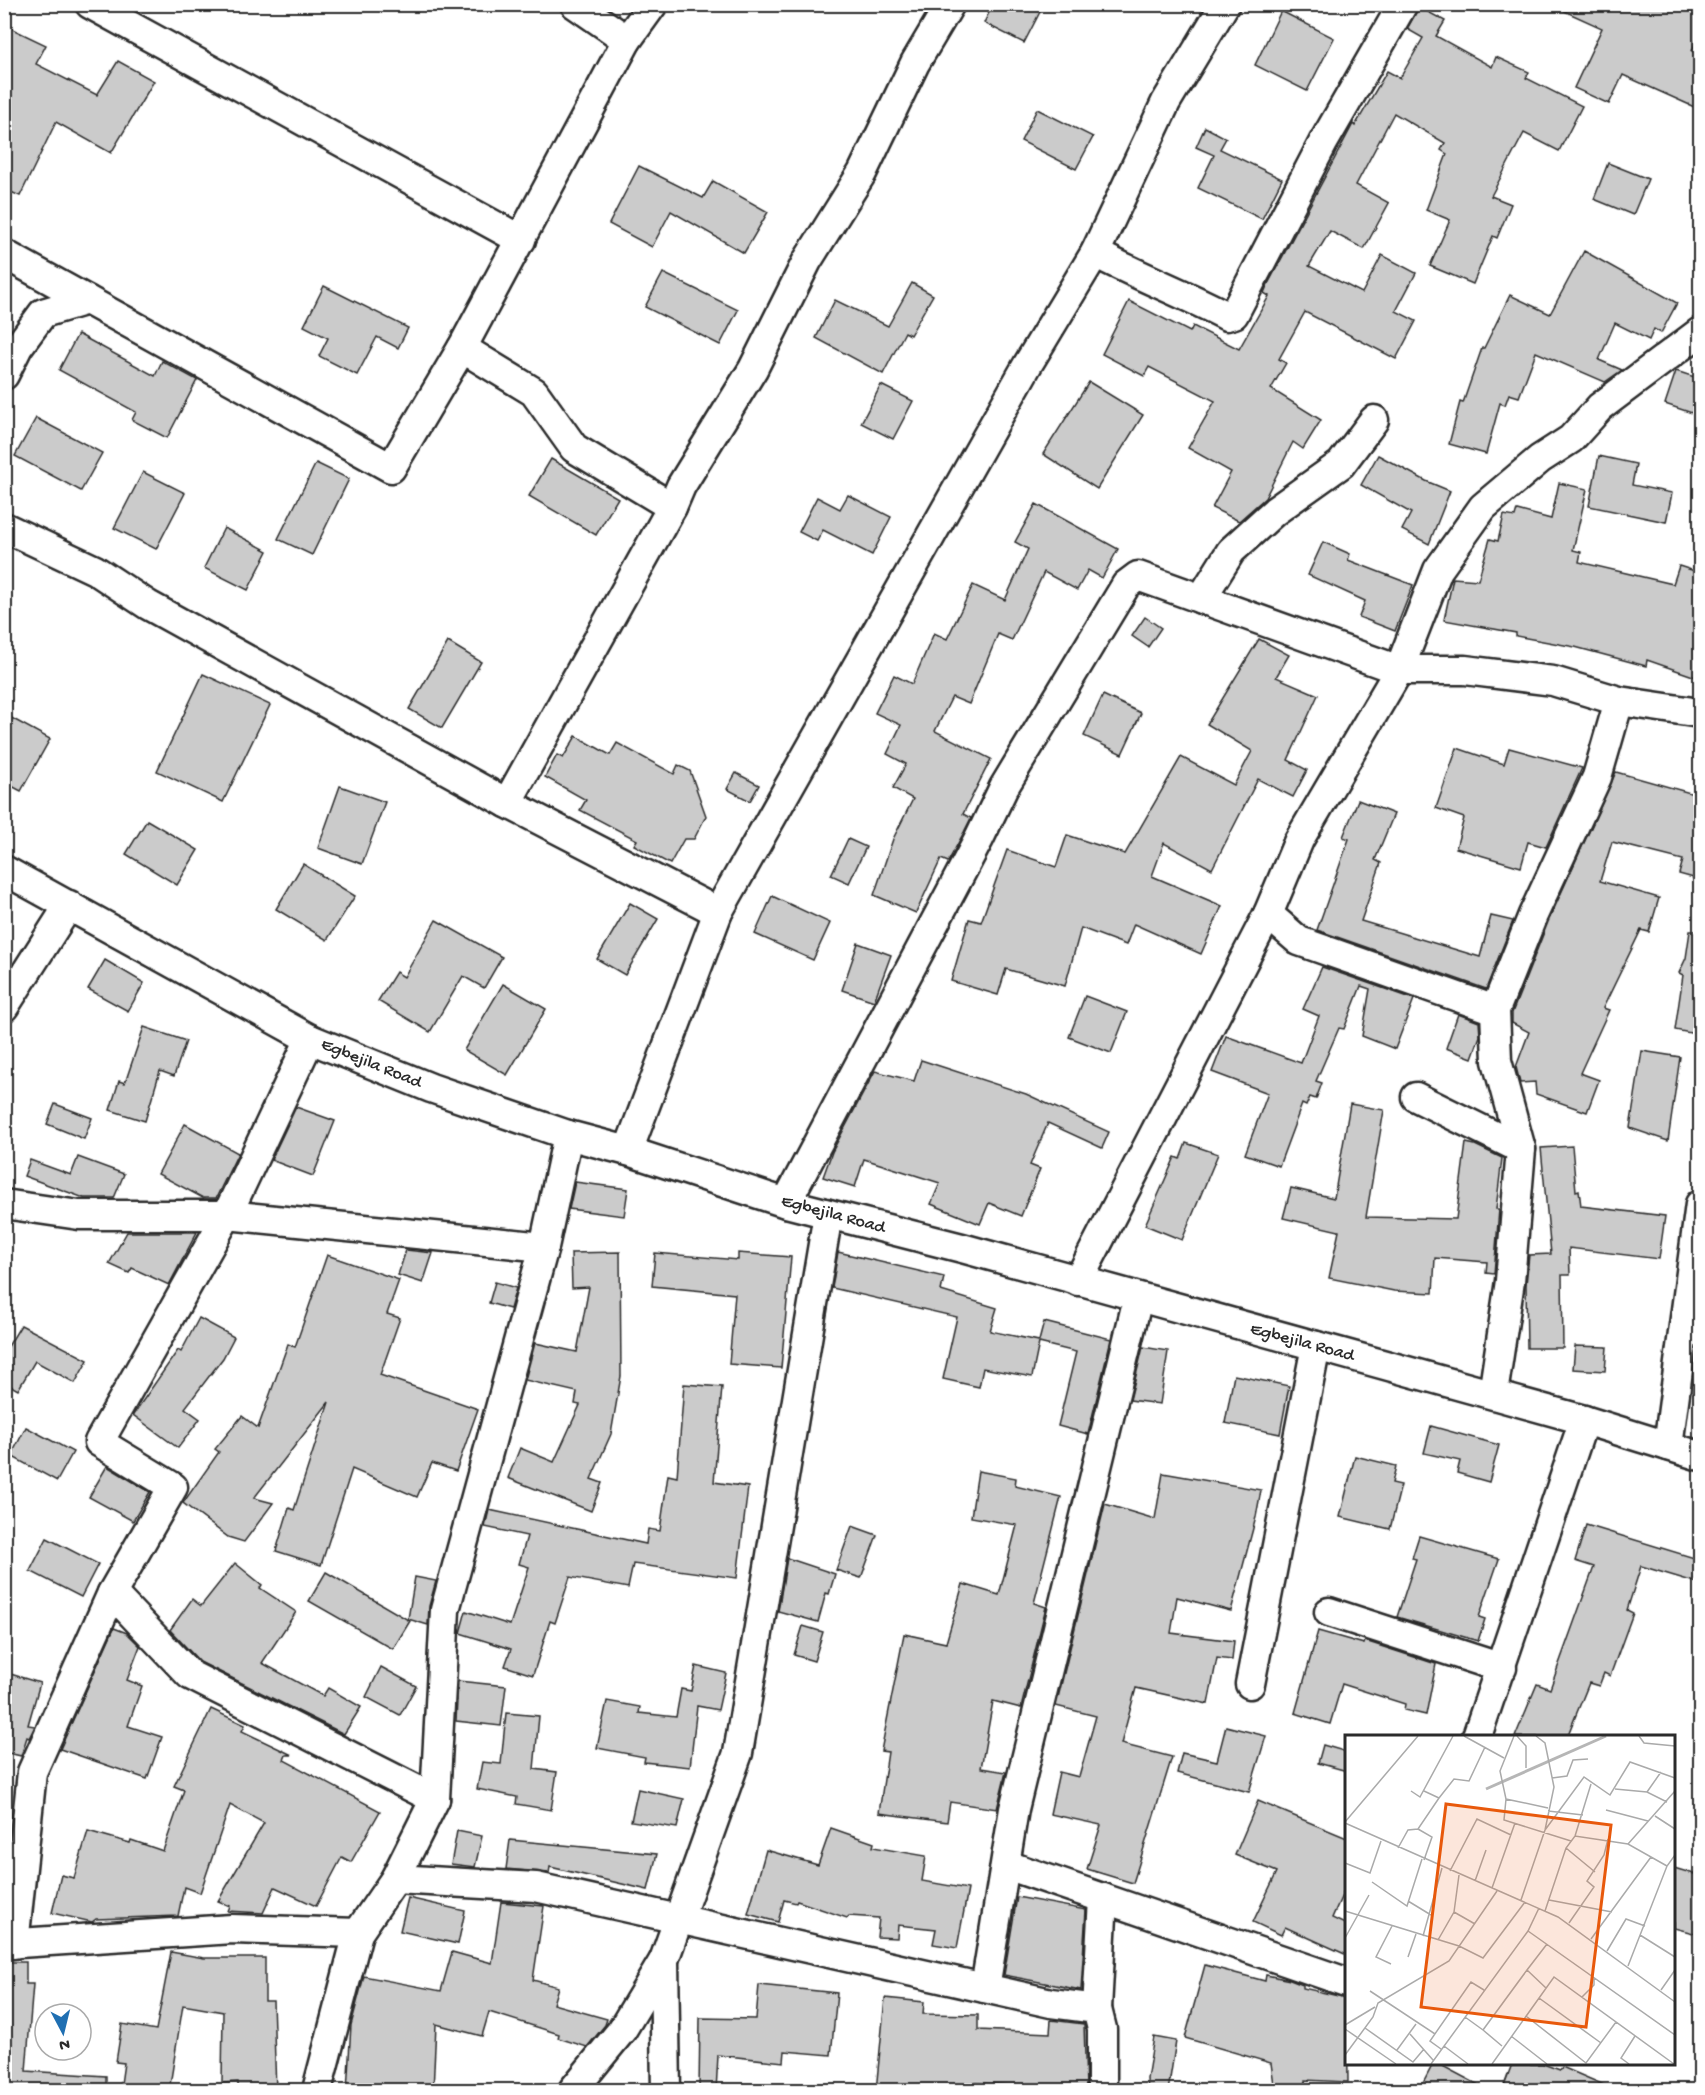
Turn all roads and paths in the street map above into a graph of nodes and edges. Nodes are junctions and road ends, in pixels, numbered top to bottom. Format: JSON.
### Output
{"nodes":[{"id":1,"x":90,"y":4,"type":"edge"},
{"id":2,"x":575,"y":4,"type":"edge"},
{"id":3,"x":653,"y":4,"type":"edge"},
{"id":4,"x":950,"y":4,"type":"edge"},
{"id":5,"x":1225,"y":4,"type":"edge"},
{"id":6,"x":1403,"y":4,"type":"edge"},
{"id":7,"x":627,"y":40,"type":"junction"},
{"id":8,"x":521,"y":240,"type":"junction"},
{"id":9,"x":1095,"y":253,"type":"junction"},
{"id":10,"x":4,"y":254,"type":"edge"},
{"id":11,"x":30,"y":268,"type":"junction"},
{"id":12,"x":87,"y":300,"type":"junction"},
{"id":13,"x":44,"y":313,"type":"junction"},
{"id":14,"x":1701,"y":332,"type":"edge"},
{"id":15,"x":462,"y":348,"type":"junction"},
{"id":16,"x":4,"y":375,"type":"edge"},
{"id":17,"x":1374,"y":420,"type":"dead end"},
{"id":18,"x":672,"y":507,"type":"junction"},
{"id":19,"x":4,"y":527,"type":"edge"},
{"id":20,"x":1201,"y":599,"type":"junction"},
{"id":21,"x":1399,"y":670,"type":"junction"},
{"id":22,"x":1619,"y":701,"type":"junction"},
{"id":23,"x":1701,"y":713,"type":"edge"},
{"id":24,"x":507,"y":803,"type":"junction"},
{"id":25,"x":4,"y":870,"type":"edge"},
{"id":26,"x":69,"y":905,"type":"junction"},
{"id":27,"x":718,"y":912,"type":"junction"},
{"id":28,"x":1268,"y":914,"type":"junction"},
{"id":29,"x":4,"y":1007,"type":"edge"},
{"id":30,"x":1495,"y":1010,"type":"junction"},
{"id":31,"x":310,"y":1039,"type":"junction"},
{"id":32,"x":1416,"y":1097,"type":"dead end"},
{"id":33,"x":568,"y":1135,"type":"junction"},
{"id":34,"x":1521,"y":1149,"type":"junction"},
{"id":35,"x":628,"y":1151,"type":"junction"},
{"id":36,"x":786,"y":1203,"type":"junction"},
{"id":37,"x":4,"y":1204,"type":"edge"},
{"id":38,"x":1701,"y":1204,"type":"edge"},
{"id":39,"x":828,"y":1214,"type":"junction"},
{"id":40,"x":227,"y":1215,"type":"junction"},
{"id":41,"x":544,"y":1247,"type":"junction"},
{"id":42,"x":1078,"y":1281,"type":"junction"},
{"id":43,"x":1137,"y":1298,"type":"junction"},
{"id":44,"x":1316,"y":1346,"type":"junction"},
{"id":45,"x":1493,"y":1394,"type":"junction"},
{"id":46,"x":1584,"y":1420,"type":"junction"},
{"id":47,"x":1668,"y":1446,"type":"junction"},
{"id":48,"x":1701,"y":1456,"type":"edge"},
{"id":49,"x":112,"y":1593,"type":"junction"},
{"id":50,"x":1329,"y":1612,"type":"dead end"},
{"id":51,"x":1502,"y":1668,"type":"junction"},
{"id":52,"x":1250,"y":1684,"type":"dead end"},
{"id":53,"x":1478,"y":1735,"type":"edge"},
{"id":54,"x":435,"y":1799,"type":"junction"},
{"id":55,"x":1007,"y":1865,"type":"junction"},
{"id":56,"x":395,"y":1879,"type":"junction"},
{"id":57,"x":1103,"y":1898,"type":"junction"},
{"id":58,"x":680,"y":1922,"type":"junction"},
{"id":59,"x":358,"y":1932,"type":"junction"},
{"id":60,"x":9,"y":1944,"type":"edge"},
{"id":61,"x":664,"y":1960,"type":"junction"},
{"id":62,"x":1345,"y":1981,"type":"edge"},
{"id":63,"x":984,"y":1988,"type":"junction"},
{"id":64,"x":1097,"y":2009,"type":"junction"},
{"id":65,"x":317,"y":2091,"type":"edge"},
{"id":66,"x":573,"y":2091,"type":"edge"},
{"id":67,"x":666,"y":2091,"type":"edge"},
{"id":68,"x":1102,"y":2091,"type":"edge"}],
"edges":[{"from":1,"to":8,"type":"street"},
{"from":2,"to":7,"type":"street"},
{"from":3,"to":7,"type":"street"},
{"from":4,"to":18,"type":"street"},
{"from":5,"to":9,"type":"street"},
{"from":6,"to":9,"type":"street"},
{"from":7,"to":8,"type":"street"},
{"from":8,"to":15,"type":"street"},
{"from":9,"to":27,"type":"street"},
{"from":10,"to":11,"type":"street"},
{"from":11,"to":12,"type":"street"},
{"from":11,"to":13,"type":"street"},
{"from":12,"to":13,"type":"street"},
{"from":12,"to":15,"type":"street"},
{"from":13,"to":16,"type":"street"},
{"from":14,"to":21,"type":"street"},
{"from":15,"to":18,"type":"street"},
{"from":17,"to":20,"type":"street"},
{"from":18,"to":24,"type":"street"},
{"from":19,"to":24,"type":"street"},
{"from":20,"to":21,"type":"street"},
{"from":20,"to":36,"type":"street"},
{"from":21,"to":22,"type":"street"},
{"from":21,"to":28,"type":"street"},
{"from":22,"to":23,"type":"street"},
{"from":22,"to":30,"type":"street"},
{"from":24,"to":27,"type":"street"},
{"from":25,"to":26,"type":"street","name":"Egbejila Road"},
{"from":26,"to":29,"type":"street"},
{"from":26,"to":31,"type":"street","name":"Egbejila Road"},
{"from":27,"to":35,"type":"street"},
{"from":28,"to":30,"type":"street"},
{"from":28,"to":42,"type":"street"},
{"from":30,"to":34,"type":"street"},
{"from":31,"to":33,"type":"street","name":"Egbejila Road"},
{"from":31,"to":40,"type":"street"},
{"from":32,"to":34,"type":"street"},
{"from":33,"to":35,"type":"street","name":"Egbejila Road"},
{"from":33,"to":41,"type":"street"},
{"from":34,"to":45,"type":"street"},
{"from":35,"to":36,"type":"street","name":"Egbejila Road"},
{"from":36,"to":39,"type":"street","name":"Egbejila Road"},
{"from":37,"to":40,"type":"street"},
{"from":38,"to":47,"type":"street"},
{"from":39,"to":42,"type":"street","name":"Egbejila Road"},
{"from":39,"to":58,"type":"street"},
{"from":40,"to":41,"type":"street"},
{"from":40,"to":49,"type":"street"},
{"from":41,"to":54,"type":"street"},
{"from":42,"to":43,"type":"street","name":"Egbejila Road"},
{"from":43,"to":44,"type":"street","name":"Egbejila Road"},
{"from":43,"to":55,"type":"street"},
{"from":44,"to":45,"type":"street","name":"Egbejila Road"},
{"from":44,"to":52,"type":"street"},
{"from":45,"to":46,"type":"street","name":"Egbejila Road"},
{"from":46,"to":47,"type":"street","name":"Egbejila Road"},
{"from":46,"to":51,"type":"street"},
{"from":47,"to":48,"type":"street","name":"Egbejila Road"},
{"from":49,"to":54,"type":"street"},
{"from":49,"to":60,"type":"street"},
{"from":50,"to":51,"type":"street"},
{"from":51,"to":53,"type":"street"},
{"from":54,"to":56,"type":"street"},
{"from":55,"to":57,"type":"street"},
{"from":55,"to":63,"type":"street"},
{"from":56,"to":58,"type":"street"},
{"from":56,"to":59,"type":"street"},
{"from":57,"to":62,"type":"street"},
{"from":57,"to":64,"type":"street"},
{"from":58,"to":61,"type":"street"},
{"from":58,"to":63,"type":"street"},
{"from":59,"to":60,"type":"street"},
{"from":59,"to":65,"type":"street"},
{"from":61,"to":66,"type":"street"},
{"from":61,"to":67,"type":"street"},
{"from":63,"to":64,"type":"street"},
{"from":64,"to":68,"type":"street"}]}
